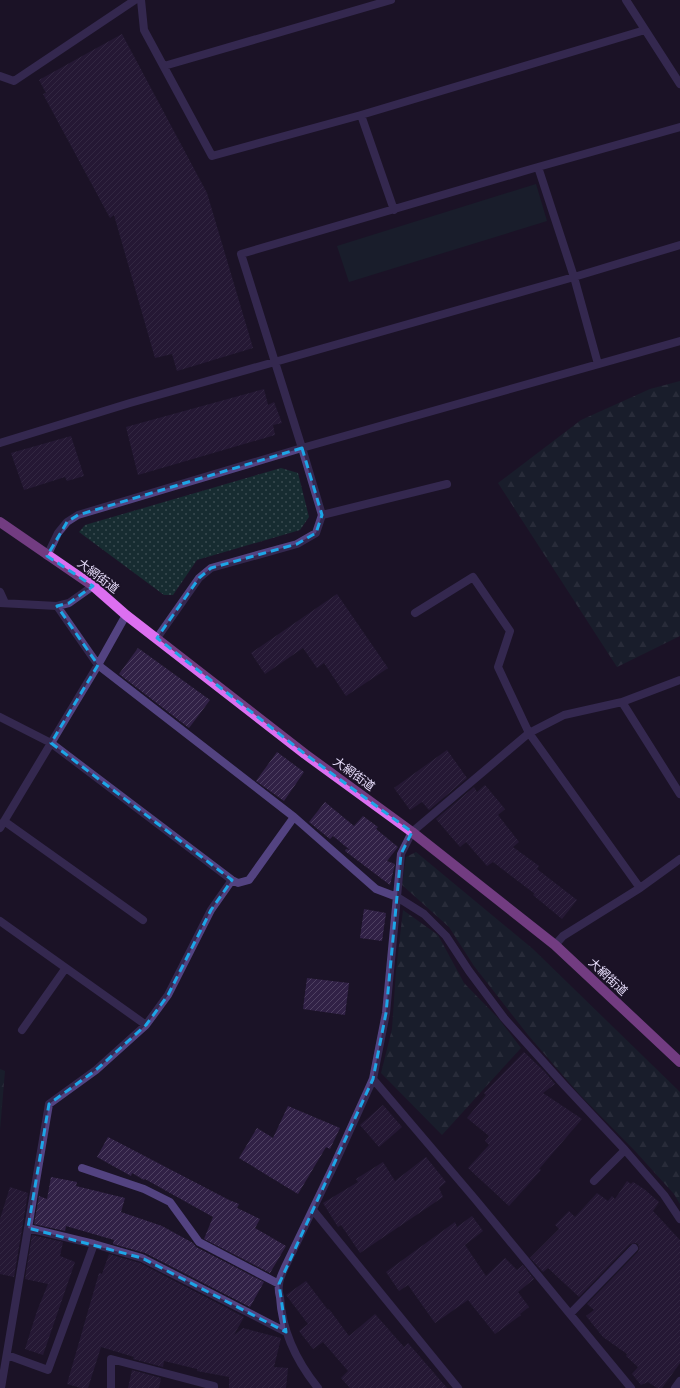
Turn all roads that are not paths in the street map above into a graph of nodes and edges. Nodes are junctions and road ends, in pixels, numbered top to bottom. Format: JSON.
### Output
{"nodes":[{"id":1,"x":135,"y":0,"type":"edge"},
{"id":2,"x":141,"y":0,"type":"edge"},
{"id":3,"x":391,"y":0,"type":"edge"},
{"id":4,"x":626,"y":0,"type":"edge"},
{"id":5,"x":645,"y":30,"type":"junction"},
{"id":6,"x":164,"y":66,"type":"junction"},
{"id":7,"x":0,"y":76,"type":"edge"},
{"id":8,"x":680,"y":84,"type":"edge"},
{"id":9,"x":361,"y":115,"type":"junction"},
{"id":10,"x":680,"y":127,"type":"edge"},
{"id":11,"x":538,"y":167,"type":"junction"},
{"id":12,"x":394,"y":210,"type":"junction"},
{"id":13,"x":680,"y":245,"type":"edge"},
{"id":14,"x":574,"y":277,"type":"junction"},
{"id":15,"x":680,"y":341,"type":"edge"},
{"id":16,"x":275,"y":362,"type":"junction"},
{"id":17,"x":598,"y":364,"type":"junction"},
{"id":18,"x":0,"y":443,"type":"edge"},
{"id":19,"x":302,"y":448,"type":"junction"},
{"id":20,"x":447,"y":484,"type":"dead end"},
{"id":21,"x":322,"y":515,"type":"junction"},
{"id":22,"x":0,"y":522,"type":"edge"},
{"id":23,"x":47,"y":556,"type":"junction"},
{"id":24,"x":93,"y":586,"type":"junction"},
{"id":25,"x":0,"y":592,"type":"edge"},
{"id":26,"x":3,"y":603,"type":"edge"},
{"id":27,"x":57,"y":606,"type":"junction"},
{"id":28,"x":415,"y":613,"type":"dead end"},
{"id":29,"x":126,"y":615,"type":"junction"},
{"id":30,"x":157,"y":638,"type":"junction"},
{"id":31,"x":98,"y":665,"type":"junction"},
{"id":32,"x":680,"y":680,"type":"edge"},
{"id":33,"x":622,"y":702,"type":"junction"},
{"id":34,"x":0,"y":717,"type":"edge"},
{"id":35,"x":529,"y":733,"type":"junction"},
{"id":36,"x":51,"y":743,"type":"junction"},
{"id":37,"x":680,"y":794,"type":"edge"},
{"id":38,"x":294,"y":817,"type":"junction"},
{"id":39,"x":2,"y":824,"type":"edge"},
{"id":40,"x":412,"y":832,"type":"junction"},
{"id":41,"x":680,"y":859,"type":"edge"},
{"id":42,"x":232,"y":880,"type":"junction"},
{"id":43,"x":640,"y":888,"type":"junction"},
{"id":44,"x":397,"y":897,"type":"junction"},
{"id":45,"x":143,"y":920,"type":"dead end"},
{"id":46,"x":0,"y":921,"type":"edge"},
{"id":47,"x":555,"y":945,"type":"junction"},
{"id":48,"x":65,"y":969,"type":"junction"},
{"id":49,"x":146,"y":1025,"type":"junction"},
{"id":50,"x":22,"y":1030,"type":"dead end"},
{"id":51,"x":680,"y":1062,"type":"edge"},
{"id":52,"x":373,"y":1079,"type":"junction"},
{"id":53,"x":625,"y":1150,"type":"junction"},
{"id":54,"x":82,"y":1168,"type":"dead end"},
{"id":55,"x":594,"y":1181,"type":"dead end"},
{"id":56,"x":313,"y":1210,"type":"junction"},
{"id":57,"x":680,"y":1219,"type":"edge"},
{"id":58,"x":28,"y":1228,"type":"junction"},
{"id":59,"x":94,"y":1244,"type":"junction"},
{"id":60,"x":634,"y":1248,"type":"dead end"},
{"id":61,"x":279,"y":1284,"type":"junction"},
{"id":62,"x":570,"y":1314,"type":"junction"},
{"id":63,"x":286,"y":1332,"type":"junction"},
{"id":64,"x":7,"y":1355,"type":"junction"},
{"id":65,"x":680,"y":1381,"type":"edge"},
{"id":66,"x":1,"y":1388,"type":"edge"},
{"id":67,"x":111,"y":1388,"type":"edge"},
{"id":68,"x":214,"y":1388,"type":"edge"},
{"id":69,"x":318,"y":1388,"type":"edge"},
{"id":70,"x":458,"y":1388,"type":"edge"},
{"id":71,"x":631,"y":1388,"type":"edge"},
{"id":72,"x":675,"y":1388,"type":"edge"}],
"edges":[{"from":1,"to":7,"type":"street"},
{"from":2,"to":6,"type":"street"},
{"from":3,"to":6,"type":"street"},
{"from":4,"to":5,"type":"street"},
{"from":5,"to":8,"type":"street"},
{"from":5,"to":9,"type":"street"},
{"from":6,"to":9,"type":"street"},
{"from":9,"to":12,"type":"street"},
{"from":10,"to":11,"type":"street"},
{"from":11,"to":12,"type":"street"},
{"from":11,"to":14,"type":"street"},
{"from":12,"to":16,"type":"street"},
{"from":13,"to":14,"type":"street"},
{"from":14,"to":16,"type":"street"},
{"from":14,"to":17,"type":"street"},
{"from":15,"to":17,"type":"street"},
{"from":16,"to":18,"type":"street"},
{"from":16,"to":19,"type":"street"},
{"from":17,"to":19,"type":"street"},
{"from":19,"to":21,"type":"street"},
{"from":19,"to":23,"type":"street"},
{"from":20,"to":21,"type":"street"},
{"from":21,"to":30,"type":"street"},
{"from":22,"to":23,"type":"main road","name":"大網街道"},
{"from":23,"to":24,"type":"main road","name":"大網街道"},
{"from":24,"to":27,"type":"street"},
{"from":24,"to":29,"type":"main road","name":"大網街道"},
{"from":25,"to":26,"type":"street"},
{"from":26,"to":27,"type":"street"},
{"from":27,"to":31,"type":"street"},
{"from":28,"to":35,"type":"street"},
{"from":29,"to":30,"type":"main road","name":"大網街道"},
{"from":29,"to":31,"type":"street"},
{"from":30,"to":40,"type":"main road","name":"大網街道"},
{"from":31,"to":36,"type":"street"},
{"from":31,"to":38,"type":"street"},
{"from":32,"to":33,"type":"street"},
{"from":33,"to":35,"type":"street"},
{"from":33,"to":37,"type":"street"},
{"from":34,"to":36,"type":"street"},
{"from":35,"to":40,"type":"street"},
{"from":35,"to":43,"type":"street"},
{"from":36,"to":39,"type":"street"},
{"from":36,"to":42,"type":"street"},
{"from":38,"to":42,"type":"street"},
{"from":38,"to":44,"type":"street"},
{"from":39,"to":45,"type":"street"},
{"from":40,"to":44,"type":"street"},
{"from":40,"to":47,"type":"main road","name":"大網街道"},
{"from":41,"to":43,"type":"street"},
{"from":42,"to":49,"type":"street"},
{"from":43,"to":47,"type":"street"},
{"from":44,"to":52,"type":"street"},
{"from":44,"to":53,"type":"street"},
{"from":46,"to":48,"type":"street"},
{"from":47,"to":51,"type":"main road","name":"大網街道"},
{"from":48,"to":49,"type":"street"},
{"from":48,"to":50,"type":"street"},
{"from":49,"to":58,"type":"street"},
{"from":52,"to":56,"type":"street"},
{"from":52,"to":62,"type":"street"},
{"from":53,"to":55,"type":"street"},
{"from":53,"to":57,"type":"street"},
{"from":54,"to":61,"type":"street"},
{"from":56,"to":61,"type":"street"},
{"from":56,"to":70,"type":"street"},
{"from":58,"to":59,"type":"street"},
{"from":58,"to":64,"type":"street"},
{"from":59,"to":63,"type":"street"},
{"from":59,"to":64,"type":"street"},
{"from":60,"to":62,"type":"street"},
{"from":61,"to":63,"type":"street"},
{"from":62,"to":71,"type":"street"},
{"from":63,"to":69,"type":"street"},
{"from":64,"to":66,"type":"street"},
{"from":65,"to":72,"type":"street"},
{"from":67,"to":68,"type":"street"}]}
